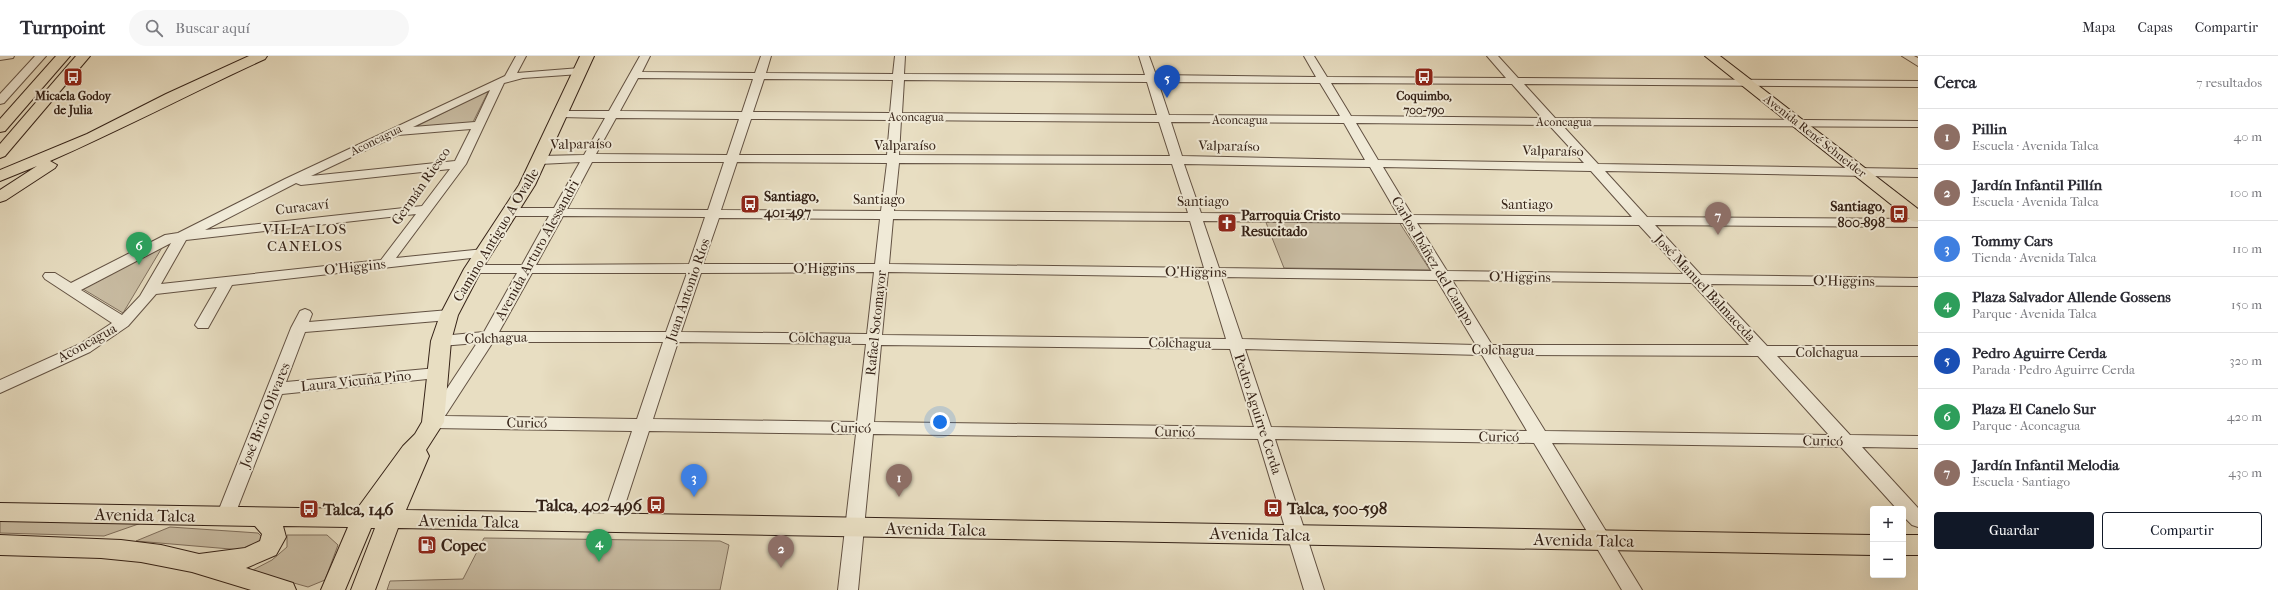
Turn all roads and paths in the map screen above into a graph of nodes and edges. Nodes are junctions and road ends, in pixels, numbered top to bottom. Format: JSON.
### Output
{"nodes":[{"id":1,"x":9,"y":56,"type":"edge"},
{"id":2,"x":41,"y":56,"type":"edge"},
{"id":3,"x":63,"y":56,"type":"edge"},
{"id":4,"x":83,"y":56,"type":"edge"},
{"id":5,"x":240,"y":56,"type":"edge"},
{"id":6,"x":260,"y":56,"type":"edge"},
{"id":7,"x":521,"y":56,"type":"edge"},
{"id":8,"x":588,"y":56,"type":"edge"},
{"id":9,"x":645,"y":56,"type":"edge"},
{"id":10,"x":766,"y":56,"type":"edge"},
{"id":11,"x":900,"y":56,"type":"edge"},
{"id":12,"x":1144,"y":56,"type":"edge"},
{"id":13,"x":1309,"y":56,"type":"edge"},
{"id":14,"x":1492,"y":56,"type":"edge"},
{"id":15,"x":1712,"y":56,"type":"edge"},
{"id":16,"x":1724,"y":56,"type":"edge"},
{"id":17,"x":1907,"y":56,"type":"edge"},
{"id":18,"x":0,"y":57,"type":"edge"},
{"id":19,"x":1918,"y":63,"type":"edge"},
{"id":20,"x":580,"y":72,"type":"junction"},
{"id":21,"x":634,"y":75,"type":"junction"},
{"id":22,"x":760,"y":76,"type":"junction"},
{"id":23,"x":899,"y":77,"type":"junction"},
{"id":24,"x":1151,"y":79,"type":"junction"},
{"id":25,"x":505,"y":80,"type":"junction"},
{"id":26,"x":1324,"y":80,"type":"junction"},
{"id":27,"x":1516,"y":82,"type":"junction"},
{"id":28,"x":1754,"y":83,"type":"junction"},
{"id":29,"x":16,"y":84,"type":"junction"},
{"id":30,"x":1918,"y":84,"type":"edge"},
{"id":31,"x":0,"y":86,"type":"edge"},
{"id":32,"x":0,"y":101,"type":"edge"},
{"id":33,"x":561,"y":114,"type":"junction"},
{"id":34,"x":612,"y":114,"type":"junction"},
{"id":35,"x":746,"y":116,"type":"junction"},
{"id":36,"x":896,"y":117,"type":"junction"},
{"id":37,"x":1164,"y":119,"type":"junction"},
{"id":38,"x":1348,"y":120,"type":"junction"},
{"id":39,"x":1553,"y":122,"type":"junction"},
{"id":40,"x":1806,"y":124,"type":"junction"},
{"id":41,"x":1918,"y":124,"type":"edge"},
{"id":42,"x":117,"y":125,"type":"junction"},
{"id":43,"x":478,"y":125,"type":"junction"},
{"id":44,"x":0,"y":128,"type":"edge"},
{"id":45,"x":391,"y":133,"type":"junction"},
{"id":46,"x":0,"y":153,"type":"edge"},
{"id":47,"x":588,"y":158,"type":"junction"},
{"id":48,"x":732,"y":158,"type":"junction"},
{"id":49,"x":540,"y":160,"type":"junction"},
{"id":50,"x":893,"y":160,"type":"junction"},
{"id":51,"x":1177,"y":160,"type":"junction"},
{"id":52,"x":1374,"y":162,"type":"junction"},
{"id":53,"x":460,"y":164,"type":"junction"},
{"id":54,"x":1594,"y":167,"type":"junction"},
{"id":55,"x":3,"y":172,"type":"edge"},
{"id":56,"x":1860,"y":172,"type":"junction"},
{"id":57,"x":1875,"y":172,"type":"junction"},
{"id":58,"x":1918,"y":173,"type":"edge"},
{"id":59,"x":289,"y":182,"type":"junction"},
{"id":60,"x":0,"y":197,"type":"edge"},
{"id":61,"x":1918,"y":205,"type":"edge"},
{"id":62,"x":426,"y":209,"type":"junction"},
{"id":63,"x":511,"y":212,"type":"junction"},
{"id":64,"x":558,"y":212,"type":"junction"},
{"id":65,"x":713,"y":213,"type":"junction"},
{"id":66,"x":887,"y":215,"type":"junction"},
{"id":67,"x":1195,"y":217,"type":"junction"},
{"id":68,"x":1918,"y":217,"type":"edge"},
{"id":69,"x":1408,"y":219,"type":"junction"},
{"id":70,"x":1644,"y":221,"type":"junction"},
{"id":71,"x":1918,"y":223,"type":"edge"},
{"id":72,"x":181,"y":237,"type":"junction"},
{"id":73,"x":484,"y":253,"type":"junction"},
{"id":74,"x":385,"y":264,"type":"junction"},
{"id":75,"x":695,"y":268,"type":"junction"},
{"id":76,"x":881,"y":268,"type":"junction"},
{"id":77,"x":473,"y":269,"type":"junction"},
{"id":78,"x":526,"y":270,"type":"junction"},
{"id":79,"x":1213,"y":273,"type":"junction"},
{"id":80,"x":50,"y":276,"type":"dead end"},
{"id":81,"x":1442,"y":276,"type":"junction"},
{"id":82,"x":1697,"y":279,"type":"junction"},
{"id":83,"x":227,"y":282,"type":"junction"},
{"id":84,"x":1918,"y":282,"type":"edge"},
{"id":85,"x":71,"y":289,"type":"junction"},
{"id":86,"x":150,"y":290,"type":"junction"},
{"id":87,"x":449,"y":315,"type":"junction"},
{"id":88,"x":123,"y":323,"type":"junction"},
{"id":89,"x":203,"y":325,"type":"dead end"},
{"id":90,"x":489,"y":337,"type":"junction"},
{"id":91,"x":672,"y":337,"type":"junction"},
{"id":92,"x":874,"y":339,"type":"junction"},
{"id":93,"x":441,"y":341,"type":"junction"},
{"id":94,"x":1236,"y":344,"type":"junction"},
{"id":95,"x":1487,"y":350,"type":"junction"},
{"id":96,"x":1918,"y":351,"type":"edge"},
{"id":97,"x":1763,"y":352,"type":"junction"},
{"id":98,"x":437,"y":373,"type":"junction"},
{"id":99,"x":0,"y":387,"type":"edge"},
{"id":100,"x":275,"y":389,"type":"junction"},
{"id":101,"x":642,"y":425,"type":"junction"},
{"id":102,"x":865,"y":428,"type":"junction"},
{"id":103,"x":428,"y":431,"type":"junction"},
{"id":104,"x":1264,"y":433,"type":"junction"},
{"id":105,"x":1539,"y":437,"type":"junction"},
{"id":106,"x":1846,"y":441,"type":"junction"},
{"id":107,"x":1918,"y":442,"type":"edge"},
{"id":108,"x":0,"y":512,"type":"edge"},
{"id":109,"x":225,"y":516,"type":"junction"},
{"id":110,"x":262,"y":517,"type":"junction"},
{"id":111,"x":364,"y":519,"type":"junction"},
{"id":112,"x":390,"y":519,"type":"junction"},
{"id":113,"x":1918,"y":520,"type":"edge"},
{"id":114,"x":610,"y":523,"type":"junction"},
{"id":115,"x":855,"y":527,"type":"junction"},
{"id":116,"x":1296,"y":535,"type":"junction"},
{"id":117,"x":1601,"y":540,"type":"junction"},
{"id":118,"x":1870,"y":544,"type":"edge"},
{"id":119,"x":0,"y":545,"type":"edge"},
{"id":120,"x":1906,"y":545,"type":"edge"},
{"id":121,"x":1918,"y":545,"type":"edge"},
{"id":122,"x":194,"y":562,"type":"junction"},
{"id":123,"x":284,"y":590,"type":"edge"},
{"id":124,"x":333,"y":590,"type":"edge"},
{"id":125,"x":363,"y":590,"type":"edge"},
{"id":126,"x":848,"y":590,"type":"edge"},
{"id":127,"x":1314,"y":590,"type":"edge"},
{"id":128,"x":1632,"y":590,"type":"edge"}],
"edges":[{"from":1,"to":18,"type":"street"},
{"from":2,"to":29,"type":"street"},
{"from":3,"to":44,"type":"main road"},
{"from":4,"to":46,"type":"main road"},
{"from":5,"to":55,"type":"main road"},
{"from":6,"to":42,"type":"main road"},
{"from":7,"to":25,"type":"street","name":"Germán Riesco"},
{"from":8,"to":20,"type":"main road","name":"Camino Antiguo A Ovalle"},
{"from":9,"to":21,"type":"street","name":"Avenida Arturo Alessandri"},
{"from":10,"to":22,"type":"street","name":"Juan Antonio Ríos"},
{"from":11,"to":23,"type":"street","name":"Rafael Sotomayor"},
{"from":12,"to":24,"type":"street","name":"Pedro Aguirre Cerda"},
{"from":13,"to":26,"type":"street","name":"Carlos Ibáñez del Campo"},
{"from":14,"to":27,"type":"street","name":"José Manuel Balmaceda"},
{"from":15,"to":28,"type":"main road","name":"Avenida René Schneider"},
{"from":16,"to":28,"type":"main road","name":"Avenida René Schneider"},
{"from":17,"to":19,"type":"street"},
{"from":20,"to":25,"type":"street","name":"Aconcagua"},
{"from":20,"to":33,"type":"main road","name":"Camino Antiguo A Ovalle"},
{"from":21,"to":22,"type":"street"},
{"from":21,"to":34,"type":"street","name":"Avenida Arturo Alessandri"},
{"from":22,"to":23,"type":"street"},
{"from":22,"to":35,"type":"street","name":"Juan Antonio Ríos"},
{"from":23,"to":24,"type":"street"},
{"from":23,"to":36,"type":"street","name":"Rafael Sotomayor"},
{"from":24,"to":26,"type":"street"},
{"from":24,"to":37,"type":"street","name":"Pedro Aguirre Cerda"},
{"from":25,"to":43,"type":"street","name":"Germán Riesco"},
{"from":25,"to":45,"type":"street","name":"Aconcagua"},
{"from":26,"to":27,"type":"street"},
{"from":26,"to":38,"type":"street","name":"Carlos Ibáñez del Campo"},
{"from":27,"to":28,"type":"street"},
{"from":27,"to":39,"type":"street","name":"José Manuel Balmaceda"},
{"from":28,"to":30,"type":"street"},
{"from":28,"to":40,"type":"main road","name":"Avenida René Schneider"},
{"from":29,"to":31,"type":"street"},
{"from":29,"to":32,"type":"street"},
{"from":33,"to":34,"type":"street","name":"Aconcagua"},
{"from":33,"to":49,"type":"main road","name":"Camino Antiguo A Ovalle"},
{"from":34,"to":35,"type":"street","name":"Aconcagua"},
{"from":34,"to":47,"type":"street","name":"Avenida Arturo Alessandri"},
{"from":35,"to":36,"type":"street","name":"Aconcagua"},
{"from":35,"to":48,"type":"street","name":"Juan Antonio Ríos"},
{"from":36,"to":37,"type":"street","name":"Aconcagua"},
{"from":36,"to":50,"type":"street","name":"Rafael Sotomayor"},
{"from":37,"to":38,"type":"street","name":"Aconcagua"},
{"from":37,"to":51,"type":"street","name":"Pedro Aguirre Cerda"},
{"from":38,"to":39,"type":"street","name":"Aconcagua"},
{"from":38,"to":52,"type":"street","name":"Carlos Ibáñez del Campo"},
{"from":39,"to":40,"type":"street","name":"Aconcagua"},
{"from":39,"to":54,"type":"street","name":"José Manuel Balmaceda"},
{"from":40,"to":41,"type":"street","name":"Aconcagua"},
{"from":40,"to":56,"type":"main road","name":"Avenida René Schneider"},
{"from":40,"to":57,"type":"main road","name":"Avenida René Schneider"},
{"from":42,"to":55,"type":"main road"},
{"from":42,"to":60,"type":"main road"},
{"from":43,"to":45,"type":"street"},
{"from":43,"to":53,"type":"street","name":"Germán Riesco"},
{"from":45,"to":59,"type":"street","name":"Aconcagua"},
{"from":47,"to":48,"type":"street","name":"Valparaíso"},
{"from":47,"to":49,"type":"street","name":"Valparaíso"},
{"from":47,"to":64,"type":"street","name":"Avenida Arturo Alessandri"},
{"from":48,"to":50,"type":"street","name":"Valparaíso"},
{"from":48,"to":65,"type":"street","name":"Juan Antonio Ríos"},
{"from":49,"to":63,"type":"main road","name":"Camino Antiguo A Ovalle"},
{"from":50,"to":51,"type":"street","name":"Valparaíso"},
{"from":50,"to":66,"type":"street","name":"Rafael Sotomayor"},
{"from":51,"to":52,"type":"street","name":"Valparaíso"},
{"from":51,"to":67,"type":"street","name":"Pedro Aguirre Cerda"},
{"from":52,"to":54,"type":"street","name":"Valparaíso"},
{"from":52,"to":69,"type":"street","name":"Carlos Ibáñez del Campo"},
{"from":53,"to":59,"type":"street"},
{"from":53,"to":62,"type":"street","name":"Germán Riesco"},
{"from":54,"to":56,"type":"street","name":"Valparaíso"},
{"from":54,"to":70,"type":"street","name":"José Manuel Balmaceda"},
{"from":56,"to":57,"type":"street","name":"Valparaíso"},
{"from":56,"to":68,"type":"main road","name":"Avenida René Schneider"},
{"from":57,"to":58,"type":"street","name":"Valparaíso"},
{"from":57,"to":61,"type":"main road","name":"Avenida René Schneider"},
{"from":59,"to":72,"type":"street","name":"Aconcagua"},
{"from":62,"to":72,"type":"street","name":"Curacaví"},
{"from":62,"to":74,"type":"street","name":"Germán Riesco"},
{"from":63,"to":64,"type":"street","name":"Santiago"},
{"from":63,"to":73,"type":"main road","name":"Camino Antiguo A Ovalle"},
{"from":64,"to":65,"type":"street","name":"Santiago"},
{"from":64,"to":78,"type":"street","name":"Avenida Arturo Alessandri"},
{"from":65,"to":66,"type":"street","name":"Santiago"},
{"from":65,"to":75,"type":"street","name":"Juan Antonio Ríos"},
{"from":66,"to":67,"type":"street","name":"Santiago"},
{"from":66,"to":76,"type":"street","name":"Rafael Sotomayor"},
{"from":67,"to":69,"type":"street","name":"Santiago"},
{"from":67,"to":79,"type":"street","name":"Pedro Aguirre Cerda"},
{"from":69,"to":70,"type":"street","name":"Santiago"},
{"from":69,"to":81,"type":"street","name":"Carlos Ibáñez del Campo"},
{"from":70,"to":71,"type":"street","name":"Santiago"},
{"from":70,"to":82,"type":"street","name":"José Manuel Balmaceda"},
{"from":72,"to":85,"type":"street","name":"Aconcagua"},
{"from":72,"to":86,"type":"street","name":"Aconcagua"},
{"from":73,"to":74,"type":"street","name":"O'Higgins"},
{"from":73,"to":77,"type":"main road","name":"Camino Antiguo A Ovalle"},
{"from":74,"to":83,"type":"street","name":"O'Higgins"},
{"from":75,"to":76,"type":"street","name":"O'Higgins"},
{"from":75,"to":78,"type":"street","name":"O'Higgins"},
{"from":75,"to":91,"type":"street","name":"Juan Antonio Ríos"},
{"from":76,"to":79,"type":"street","name":"O'Higgins"},
{"from":76,"to":92,"type":"street","name":"Rafael Sotomayor"},
{"from":77,"to":78,"type":"street","name":"O'Higgins"},
{"from":77,"to":87,"type":"main road","name":"Camino Antiguo A Ovalle"},
{"from":78,"to":90,"type":"street","name":"Avenida Arturo Alessandri"},
{"from":79,"to":81,"type":"street","name":"O'Higgins"},
{"from":79,"to":94,"type":"street","name":"Pedro Aguirre Cerda"},
{"from":80,"to":85,"type":"street"},
{"from":81,"to":82,"type":"street","name":"O'Higgins"},
{"from":81,"to":95,"type":"street","name":"Carlos Ibáñez del Campo"},
{"from":82,"to":84,"type":"street","name":"O'Higgins"},
{"from":82,"to":97,"type":"street","name":"José Manuel Balmaceda"},
{"from":83,"to":86,"type":"street","name":"O'Higgins"},
{"from":83,"to":89,"type":"street"},
{"from":85,"to":88,"type":"street"},
{"from":86,"to":88,"type":"street","name":"Aconcagua"},
{"from":87,"to":93,"type":"main road","name":"Camino Antiguo A Ovalle"},
{"from":87,"to":100,"type":"street","name":"José Brito Olivares"},
{"from":88,"to":99,"type":"street","name":"Aconcagua"},
{"from":90,"to":91,"type":"street","name":"Colchagua"},
{"from":90,"to":93,"type":"street","name":"Colchagua"},
{"from":90,"to":103,"type":"street","name":"Avenida Arturo Alessandri"},
{"from":91,"to":92,"type":"street","name":"Colchagua"},
{"from":91,"to":101,"type":"street","name":"Juan Antonio Ríos"},
{"from":92,"to":94,"type":"street","name":"Colchagua"},
{"from":92,"to":102,"type":"street","name":"Rafael Sotomayor"},
{"from":93,"to":98,"type":"main road","name":"Camino Antiguo A Ovalle"},
{"from":94,"to":95,"type":"street","name":"Colchagua"},
{"from":94,"to":104,"type":"street","name":"Pedro Aguirre Cerda"},
{"from":95,"to":97,"type":"street","name":"Colchagua"},
{"from":95,"to":105,"type":"street","name":"Carlos Ibáñez del Campo"},
{"from":96,"to":97,"type":"street","name":"Colchagua"},
{"from":97,"to":106,"type":"street","name":"José Manuel Balmaceda"},
{"from":98,"to":100,"type":"street","name":"Laura Vicuña Pino"},
{"from":98,"to":103,"type":"main road","name":"Camino Antiguo A Ovalle"},
{"from":100,"to":109,"type":"street","name":"José Brito Olivares"},
{"from":101,"to":102,"type":"street","name":"Curicó"},
{"from":101,"to":103,"type":"street","name":"Curicó"},
{"from":101,"to":114,"type":"street","name":"Juan Antonio Ríos"},
{"from":102,"to":104,"type":"street","name":"Curicó"},
{"from":102,"to":115,"type":"street","name":"Rafael Sotomayor"},
{"from":103,"to":111,"type":"main road","name":"Avenida Arturo Alessandri"},
{"from":103,"to":112,"type":"main road","name":"Avenida Arturo Alessandri"},
{"from":104,"to":105,"type":"street","name":"Curicó"},
{"from":104,"to":116,"type":"street","name":"Pedro Aguirre Cerda"},
{"from":105,"to":106,"type":"street","name":"Curicó"},
{"from":105,"to":117,"type":"street","name":"Carlos Ibáñez del Campo"},
{"from":106,"to":107,"type":"street","name":"Curicó"},
{"from":106,"to":113,"type":"street","name":"José Manuel Balmaceda"},
{"from":108,"to":109,"type":"main road","name":"Avenida Talca"},
{"from":109,"to":110,"type":"main road","name":"Avenida Talca"},
{"from":110,"to":111,"type":"main road","name":"Avenida Talca"},
{"from":110,"to":122,"type":"main road"},
{"from":111,"to":112,"type":"main road","name":"Avenida Talca"},
{"from":111,"to":124,"type":"main road","name":"Avenida Arturo Alessandri"},
{"from":112,"to":114,"type":"main road","name":"Avenida Talca"},
{"from":112,"to":125,"type":"main road","name":"Avenida Arturo Alessandri"},
{"from":114,"to":115,"type":"main road","name":"Avenida Talca"},
{"from":115,"to":116,"type":"main road","name":"Avenida Talca"},
{"from":115,"to":126,"type":"street","name":"Rafael Sotomayor"},
{"from":116,"to":117,"type":"main road","name":"Avenida Talca"},
{"from":116,"to":127,"type":"street","name":"Pedro Aguirre Cerda"},
{"from":117,"to":118,"type":"main road","name":"Avenida Talca"},
{"from":117,"to":128,"type":"street","name":"Carlos Ibáñez del Campo"},
{"from":119,"to":122,"type":"main road"},
{"from":120,"to":121,"type":"main road"},
{"from":122,"to":123,"type":"main road"}]}
